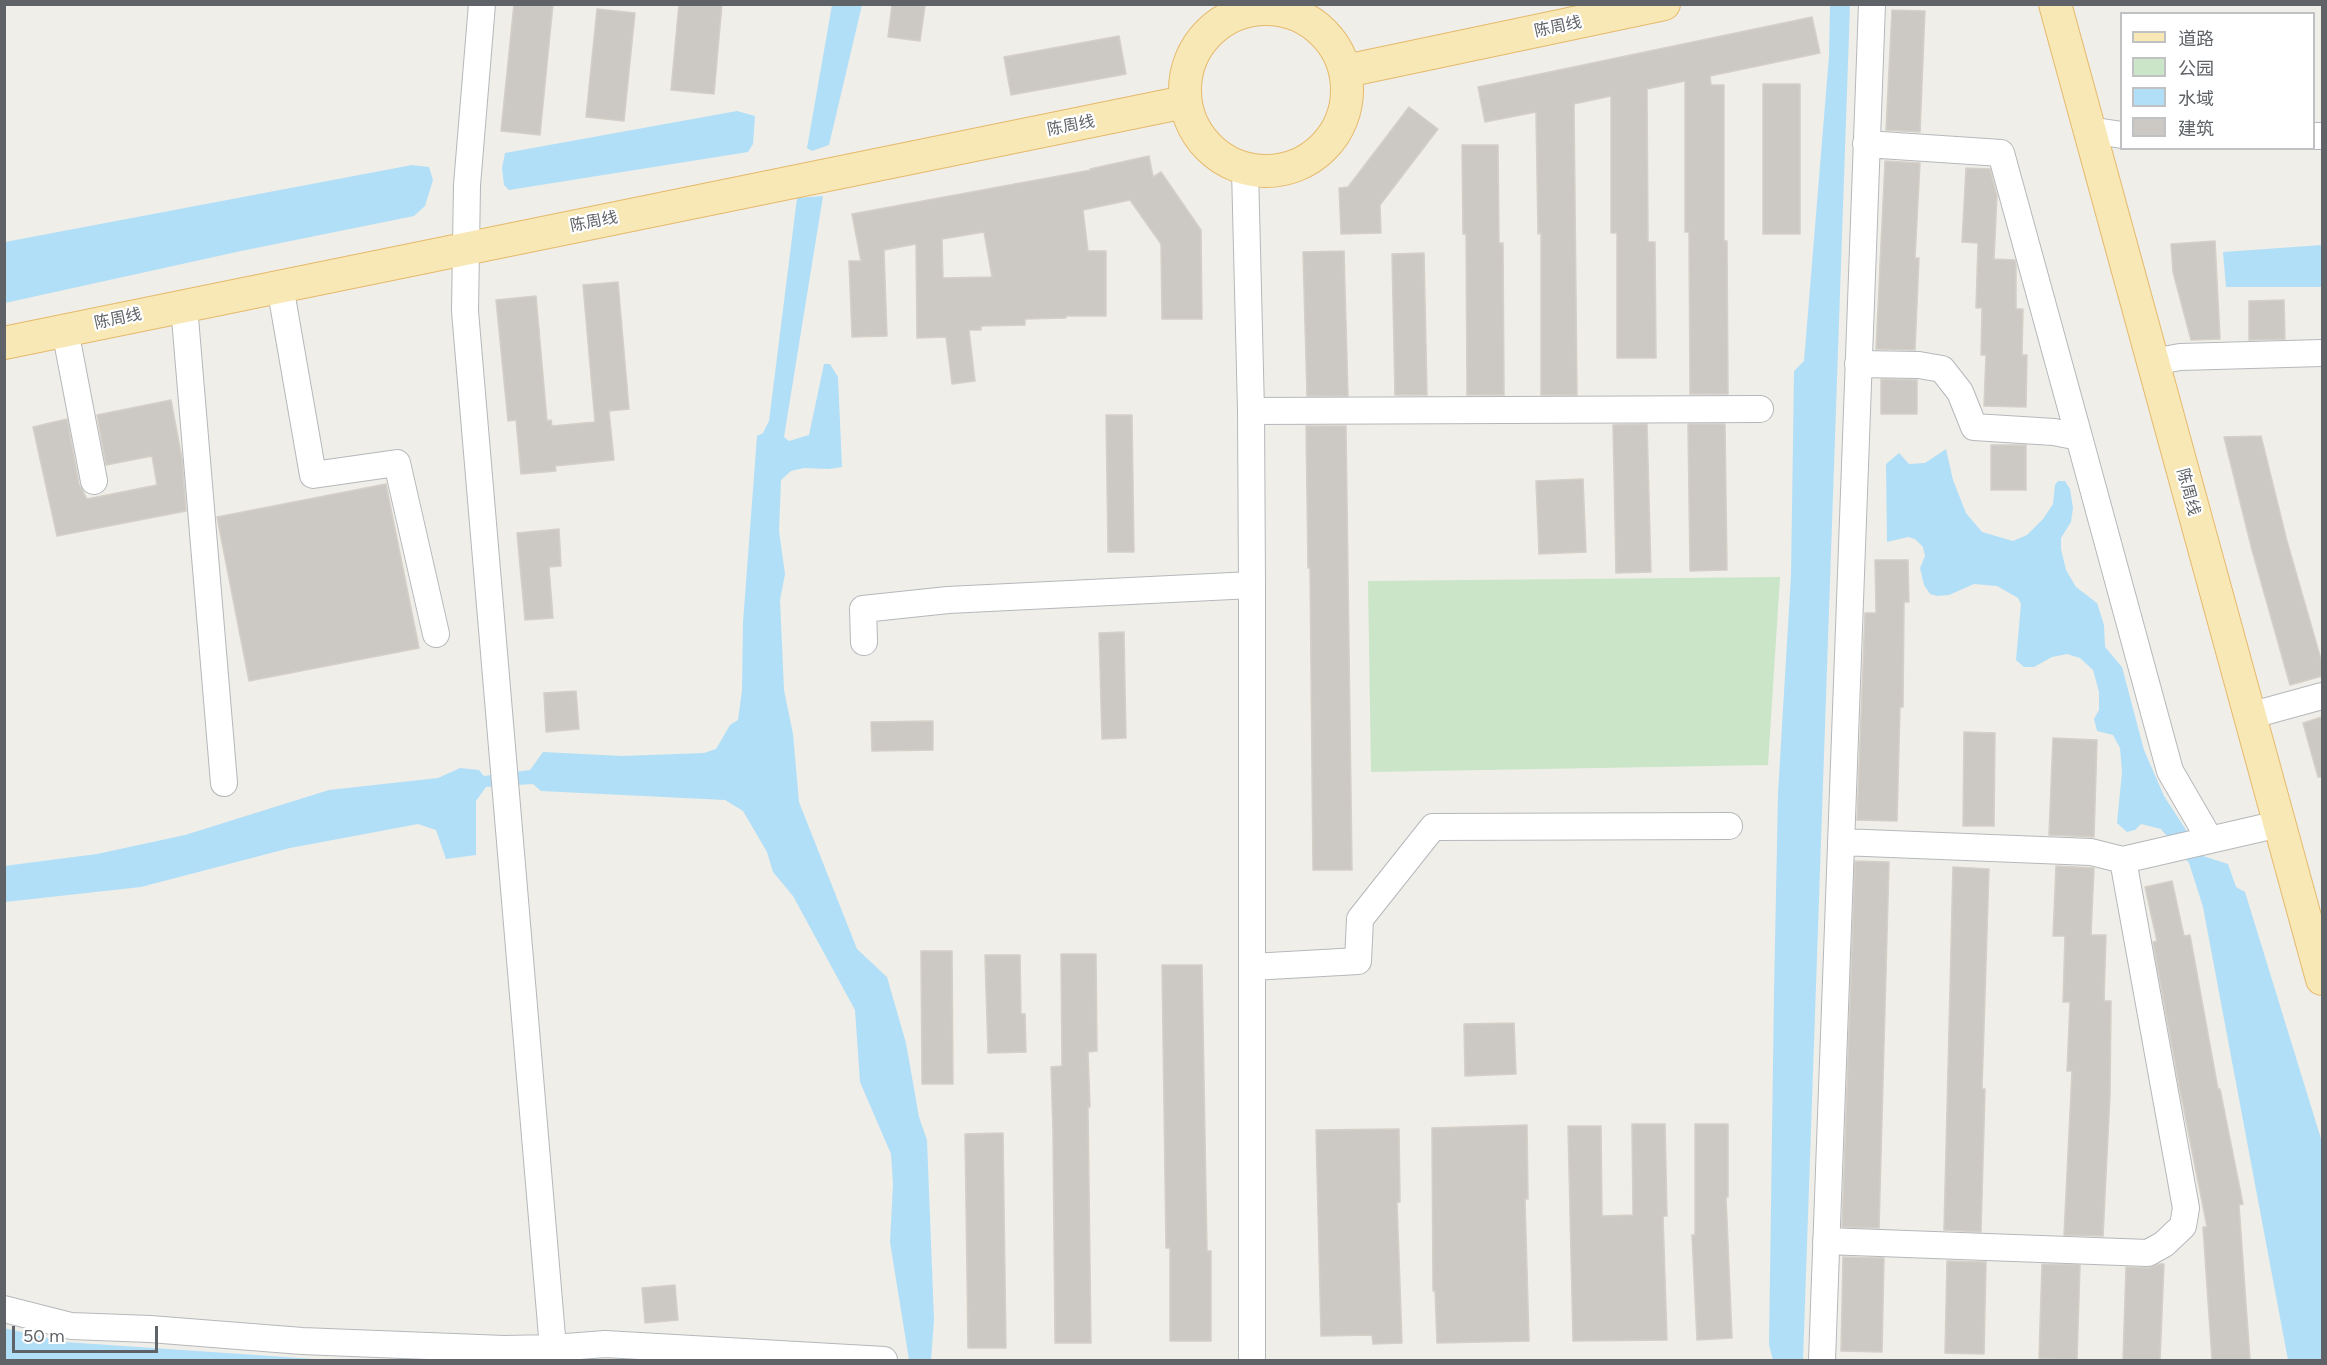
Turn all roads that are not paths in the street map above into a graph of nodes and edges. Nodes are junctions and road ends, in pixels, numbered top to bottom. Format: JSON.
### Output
{"nodes":[{"id":1,"x":482,"y":4,"type":"edge"},
{"id":2,"x":1664,"y":4,"type":"edge"},
{"id":3,"x":1872,"y":4,"type":"edge"},
{"id":4,"x":2055,"y":4,"type":"edge"},
{"id":5,"x":1222,"y":13,"type":"edge"},
{"id":6,"x":1312,"y":14,"type":"edge"},
{"id":7,"x":1346,"y":71,"type":"junction"},
{"id":8,"x":1185,"y":102,"type":"junction"},
{"id":9,"x":2089,"y":130,"type":"junction"},
{"id":10,"x":2120,"y":135,"type":"edge"},
{"id":11,"x":1866,"y":144,"type":"junction"},
{"id":12,"x":1245,"y":169,"type":"junction"},
{"id":13,"x":466,"y":248,"type":"junction"},
{"id":14,"x":280,"y":286,"type":"junction"},
{"id":15,"x":184,"y":306,"type":"junction"},
{"id":16,"x":65,"y":330,"type":"junction"},
{"id":17,"x":4,"y":343,"type":"edge"},
{"id":18,"x":2322,"y":353,"type":"edge"},
{"id":19,"x":2153,"y":362,"type":"junction"},
{"id":20,"x":1858,"y":364,"type":"junction"},
{"id":21,"x":1760,"y":409,"type":"dead end"},
{"id":22,"x":1251,"y":411,"type":"junction"},
{"id":23,"x":2079,"y":437,"type":"junction"},
{"id":24,"x":94,"y":481,"type":"dead end"},
{"id":25,"x":1252,"y":585,"type":"junction"},
{"id":26,"x":436,"y":634,"type":"dead end"},
{"id":27,"x":864,"y":642,"type":"dead end"},
{"id":28,"x":2322,"y":696,"type":"edge"},
{"id":29,"x":2249,"y":716,"type":"junction"},
{"id":30,"x":224,"y":783,"type":"dead end"},
{"id":31,"x":2278,"y":824,"type":"junction"},
{"id":32,"x":1729,"y":826,"type":"dead end"},
{"id":33,"x":2210,"y":840,"type":"junction"},
{"id":34,"x":1841,"y":842,"type":"junction"},
{"id":35,"x":2122,"y":860,"type":"junction"},
{"id":36,"x":1252,"y":967,"type":"junction"},
{"id":37,"x":2322,"y":979,"type":"edge"},
{"id":38,"x":1826,"y":1241,"type":"junction"},
{"id":39,"x":4,"y":1309,"type":"edge"},
{"id":40,"x":553,"y":1354,"type":"edge"},
{"id":41,"x":884,"y":1360,"type":"edge"},
{"id":42,"x":1252,"y":1360,"type":"edge"},
{"id":43,"x":1822,"y":1360,"type":"edge"}],
"edges":[{"from":1,"to":13,"type":"street"},
{"from":2,"to":7,"type":"main road","name":"陈周线"},
{"from":3,"to":11,"type":"street"},
{"from":4,"to":9,"type":"main road","name":"陈周线"},
{"from":5,"to":6,"type":"main road"},
{"from":5,"to":8,"type":"main road"},
{"from":6,"to":7,"type":"main road"},
{"from":7,"to":12,"type":"main road"},
{"from":8,"to":12,"type":"main road"},
{"from":8,"to":13,"type":"main road","name":"陈周线"},
{"from":9,"to":10,"type":"street"},
{"from":9,"to":19,"type":"main road","name":"陈周线"},
{"from":11,"to":20,"type":"street"},
{"from":11,"to":23,"type":"street"},
{"from":12,"to":22,"type":"street"},
{"from":13,"to":14,"type":"main road","name":"陈周线"},
{"from":13,"to":40,"type":"street"},
{"from":14,"to":15,"type":"main road","name":"陈周线"},
{"from":14,"to":26,"type":"street"},
{"from":15,"to":16,"type":"main road","name":"陈周线"},
{"from":15,"to":30,"type":"street"},
{"from":16,"to":17,"type":"main road","name":"陈周线"},
{"from":16,"to":24,"type":"street"},
{"from":18,"to":19,"type":"street"},
{"from":19,"to":29,"type":"main road","name":"陈周线"},
{"from":20,"to":23,"type":"street"},
{"from":20,"to":34,"type":"street"},
{"from":21,"to":22,"type":"street"},
{"from":22,"to":25,"type":"street"},
{"from":23,"to":33,"type":"street"},
{"from":25,"to":27,"type":"street"},
{"from":25,"to":36,"type":"street"},
{"from":28,"to":29,"type":"street"},
{"from":29,"to":31,"type":"main road","name":"陈周线"},
{"from":31,"to":33,"type":"street"},
{"from":31,"to":37,"type":"main road","name":"陈周线"},
{"from":32,"to":36,"type":"street"},
{"from":33,"to":35,"type":"street"},
{"from":34,"to":35,"type":"street"},
{"from":34,"to":38,"type":"street"},
{"from":35,"to":38,"type":"street"},
{"from":36,"to":42,"type":"street"},
{"from":38,"to":43,"type":"street"},
{"from":39,"to":40,"type":"street"},
{"from":40,"to":41,"type":"street"}]}
